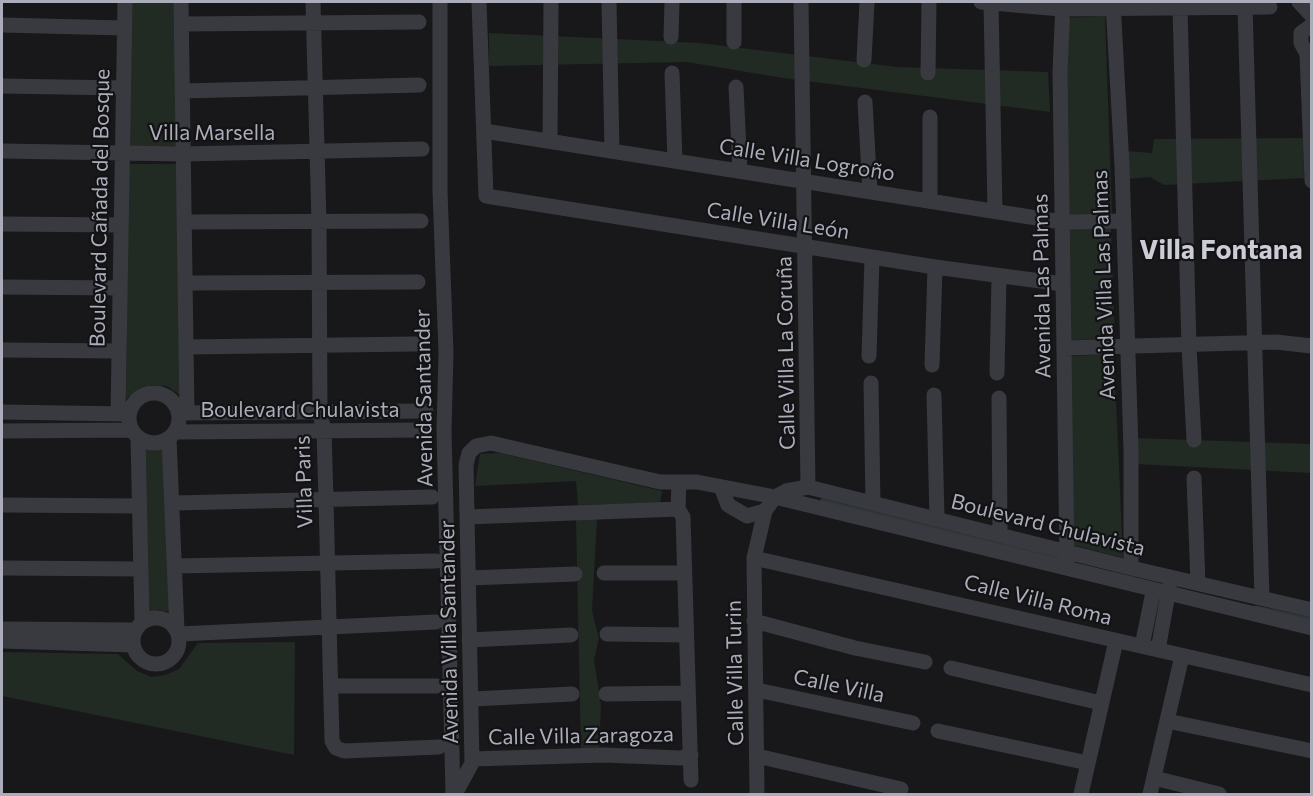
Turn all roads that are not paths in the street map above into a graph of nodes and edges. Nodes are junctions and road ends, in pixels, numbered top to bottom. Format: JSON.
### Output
{"nodes":[{"id":1,"x":125,"y":2,"type":"edge"},
{"id":2,"x":181,"y":2,"type":"edge"},
{"id":3,"x":313,"y":2,"type":"edge"},
{"id":4,"x":440,"y":2,"type":"edge"},
{"id":5,"x":478,"y":2,"type":"edge"},
{"id":6,"x":550,"y":2,"type":"edge"},
{"id":7,"x":609,"y":2,"type":"edge"},
{"id":8,"x":672,"y":2,"type":"edge"},
{"id":9,"x":734,"y":2,"type":"edge"},
{"id":10,"x":801,"y":2,"type":"edge"},
{"id":11,"x":867,"y":2,"type":"edge"},
{"id":12,"x":929,"y":2,"type":"edge"},
{"id":13,"x":986,"y":2,"type":"edge"},
{"id":14,"x":1299,"y":2,"type":"edge"},
{"id":15,"x":1062,"y":5,"type":"edge"},
{"id":16,"x":1113,"y":5,"type":"edge"},
{"id":17,"x":1245,"y":6,"type":"junction"},
{"id":18,"x":1270,"y":7,"type":"dead end"},
{"id":19,"x":1180,"y":8,"type":"junction"},
{"id":20,"x":1311,"y":16,"type":"edge"},
{"id":21,"x":419,"y":22,"type":"dead end"},
{"id":22,"x":313,"y":23,"type":"junction"},
{"id":23,"x":182,"y":24,"type":"junction"},
{"id":24,"x":2,"y":25,"type":"edge"},
{"id":25,"x":1311,"y":25,"type":"edge"},
{"id":26,"x":124,"y":28,"type":"junction"},
{"id":27,"x":671,"y":36,"type":"dead end"},
{"id":28,"x":734,"y":42,"type":"dead end"},
{"id":29,"x":864,"y":60,"type":"dead end"},
{"id":30,"x":672,"y":73,"type":"dead end"},
{"id":31,"x":928,"y":74,"type":"dead end"},
{"id":32,"x":419,"y":85,"type":"dead end"},
{"id":33,"x":2,"y":86,"type":"edge"},
{"id":34,"x":314,"y":87,"type":"junction"},
{"id":35,"x":736,"y":87,"type":"dead end"},
{"id":36,"x":123,"y":88,"type":"junction"},
{"id":37,"x":182,"y":90,"type":"junction"},
{"id":38,"x":865,"y":102,"type":"dead end"},
{"id":39,"x":930,"y":117,"type":"dead end"},
{"id":40,"x":484,"y":131,"type":"junction"},
{"id":41,"x":550,"y":141,"type":"junction"},
{"id":42,"x":422,"y":149,"type":"dead end"},
{"id":43,"x":2,"y":151,"type":"edge"},
{"id":44,"x":612,"y":151,"type":"junction"},
{"id":45,"x":122,"y":153,"type":"junction"},
{"id":46,"x":317,"y":153,"type":"junction"},
{"id":47,"x":183,"y":154,"type":"junction"},
{"id":48,"x":675,"y":161,"type":"junction"},
{"id":49,"x":740,"y":171,"type":"junction"},
{"id":50,"x":804,"y":181,"type":"junction"},
{"id":51,"x":1311,"y":181,"type":"edge"},
{"id":52,"x":870,"y":192,"type":"junction"},
{"id":53,"x":930,"y":201,"type":"junction"},
{"id":54,"x":995,"y":211,"type":"junction"},
{"id":55,"x":421,"y":221,"type":"dead end"},
{"id":56,"x":1124,"y":221,"type":"junction"},
{"id":57,"x":184,"y":222,"type":"junction"},
{"id":58,"x":319,"y":222,"type":"junction"},
{"id":59,"x":1062,"y":222,"type":"junction"},
{"id":60,"x":2,"y":224,"type":"edge"},
{"id":61,"x":121,"y":225,"type":"junction"},
{"id":62,"x":805,"y":246,"type":"junction"},
{"id":63,"x":872,"y":257,"type":"junction"},
{"id":64,"x":934,"y":267,"type":"junction"},
{"id":65,"x":999,"y":277,"type":"junction"},
{"id":66,"x":418,"y":282,"type":"dead end"},
{"id":67,"x":319,"y":283,"type":"junction"},
{"id":68,"x":185,"y":284,"type":"junction"},
{"id":69,"x":1063,"y":284,"type":"junction"},
{"id":70,"x":2,"y":287,"type":"edge"},
{"id":71,"x":120,"y":288,"type":"junction"},
{"id":72,"x":1255,"y":343,"type":"junction"},
{"id":73,"x":416,"y":344,"type":"dead end"},
{"id":74,"x":319,"y":345,"type":"junction"},
{"id":75,"x":1189,"y":346,"type":"junction"},
{"id":76,"x":1311,"y":346,"type":"edge"},
{"id":77,"x":186,"y":347,"type":"junction"},
{"id":78,"x":1127,"y":347,"type":"junction"},
{"id":79,"x":1064,"y":348,"type":"junction"},
{"id":80,"x":2,"y":350,"type":"edge"},
{"id":81,"x":119,"y":351,"type":"junction"},
{"id":82,"x":869,"y":356,"type":"dead end"},
{"id":83,"x":932,"y":366,"type":"dead end"},
{"id":84,"x":997,"y":374,"type":"dead end"},
{"id":85,"x":871,"y":383,"type":"dead end"},
{"id":86,"x":934,"y":395,"type":"dead end"},
{"id":87,"x":999,"y":398,"type":"dead end"},
{"id":88,"x":426,"y":411,"type":"dead end"},
{"id":89,"x":2,"y":412,"type":"edge"},
{"id":90,"x":183,"y":413,"type":"junction"},
{"id":91,"x":320,"y":413,"type":"junction"},
{"id":92,"x":123,"y":414,"type":"junction"},
{"id":93,"x":324,"y":430,"type":"junction"},
{"id":94,"x":426,"y":430,"type":"dead end"},
{"id":95,"x":2,"y":431,"type":"edge"},
{"id":96,"x":134,"y":434,"type":"junction"},
{"id":97,"x":172,"y":435,"type":"junction"},
{"id":98,"x":1194,"y":440,"type":"dead end"},
{"id":99,"x":492,"y":443,"type":"joint"},
{"id":100,"x":466,"y":465,"type":"joint"},
{"id":101,"x":1194,"y":478,"type":"dead end"},
{"id":102,"x":679,"y":482,"type":"junction"},
{"id":103,"x":808,"y":487,"type":"junction"},
{"id":104,"x":722,"y":489,"type":"junction"},
{"id":105,"x":432,"y":497,"type":"dead end"},
{"id":106,"x":775,"y":497,"type":"junction"},
{"id":107,"x":326,"y":500,"type":"junction"},
{"id":108,"x":174,"y":503,"type":"junction"},
{"id":109,"x":873,"y":503,"type":"junction"},
{"id":110,"x":2,"y":505,"type":"edge"},
{"id":111,"x":139,"y":507,"type":"junction"},
{"id":112,"x":678,"y":509,"type":"junction"},
{"id":113,"x":765,"y":511,"type":"junction"},
{"id":114,"x":747,"y":516,"type":"junction"},
{"id":115,"x":467,"y":518,"type":"junction"},
{"id":116,"x":937,"y":518,"type":"junction"},
{"id":117,"x":1000,"y":533,"type":"junction"},
{"id":118,"x":1067,"y":552,"type":"junction"},
{"id":119,"x":755,"y":554,"type":"junction"},
{"id":120,"x":436,"y":561,"type":"dead end"},
{"id":121,"x":327,"y":562,"type":"junction"},
{"id":122,"x":175,"y":566,"type":"junction"},
{"id":123,"x":2,"y":568,"type":"edge"},
{"id":124,"x":1131,"y":568,"type":"junction"},
{"id":125,"x":141,"y":569,"type":"junction"},
{"id":126,"x":1067,"y":570,"type":"junction"},
{"id":127,"x":604,"y":573,"type":"dead end"},
{"id":128,"x":684,"y":573,"type":"junction"},
{"id":129,"x":575,"y":574,"type":"dead end"},
{"id":130,"x":469,"y":578,"type":"junction"},
{"id":131,"x":1172,"y":578,"type":"junction"},
{"id":132,"x":1198,"y":583,"type":"junction"},
{"id":133,"x":1160,"y":594,"type":"junction"},
{"id":134,"x":1262,"y":598,"type":"junction"},
{"id":135,"x":1311,"y":610,"type":"edge"},
{"id":136,"x":754,"y":621,"type":"junction"},
{"id":137,"x":436,"y":622,"type":"dead end"},
{"id":138,"x":329,"y":626,"type":"junction"},
{"id":139,"x":1311,"y":628,"type":"edge"},
{"id":140,"x":2,"y":629,"type":"edge"},
{"id":141,"x":178,"y":632,"type":"junction"},
{"id":142,"x":137,"y":633,"type":"junction"},
{"id":143,"x":607,"y":634,"type":"dead end"},
{"id":144,"x":571,"y":635,"type":"dead end"},
{"id":145,"x":686,"y":635,"type":"junction"},
{"id":146,"x":469,"y":640,"type":"junction"},
{"id":147,"x":2,"y":641,"type":"edge"},
{"id":148,"x":1116,"y":641,"type":"junction"},
{"id":149,"x":1142,"y":646,"type":"junction"},
{"id":150,"x":1158,"y":650,"type":"junction"},
{"id":151,"x":1182,"y":656,"type":"junction"},
{"id":152,"x":925,"y":662,"type":"dead end"},
{"id":153,"x":951,"y":668,"type":"dead end"},
{"id":154,"x":1311,"y":685,"type":"edge"},
{"id":155,"x":331,"y":686,"type":"junction"},
{"id":156,"x":437,"y":686,"type":"dead end"},
{"id":157,"x":757,"y":690,"type":"junction"},
{"id":158,"x":688,"y":693,"type":"junction"},
{"id":159,"x":572,"y":694,"type":"dead end"},
{"id":160,"x":606,"y":694,"type":"dead end"},
{"id":161,"x":473,"y":699,"type":"junction"},
{"id":162,"x":1101,"y":703,"type":"junction"},
{"id":163,"x":1167,"y":721,"type":"junction"},
{"id":164,"x":913,"y":723,"type":"dead end"},
{"id":165,"x":939,"y":730,"type":"dead end"},
{"id":166,"x":439,"y":747,"type":"dead end"},
{"id":167,"x":1311,"y":751,"type":"edge"},
{"id":168,"x":691,"y":755,"type":"junction"},
{"id":169,"x":758,"y":756,"type":"junction"},
{"id":170,"x":472,"y":759,"type":"junction"},
{"id":171,"x":1088,"y":764,"type":"junction"},
{"id":172,"x":1154,"y":778,"type":"junction"},
{"id":173,"x":691,"y":780,"type":"dead end"},
{"id":174,"x":900,"y":789,"type":"dead end"},
{"id":175,"x":454,"y":795,"type":"edge"},
{"id":176,"x":757,"y":795,"type":"edge"},
{"id":177,"x":1081,"y":795,"type":"edge"},
{"id":178,"x":1150,"y":795,"type":"edge"},
{"id":179,"x":1219,"y":795,"type":"edge"}],
"edges":[{"from":1,"to":26,"type":"street","name":"Boulevard Cañada del Bosque"},
{"from":2,"to":23,"type":"street"},
{"from":3,"to":22,"type":"street","name":"Villa Paris"},
{"from":4,"to":175,"type":"street","name":"Avenida Santander"},
{"from":5,"to":40,"type":"street"},
{"from":6,"to":41,"type":"street"},
{"from":7,"to":44,"type":"street"},
{"from":8,"to":27,"type":"street"},
{"from":9,"to":28,"type":"street"},
{"from":10,"to":50,"type":"street","name":"Calle Villa La Coruña"},
{"from":11,"to":29,"type":"street"},
{"from":12,"to":31,"type":"street"},
{"from":13,"to":15,"type":"street"},
{"from":13,"to":54,"type":"street"},
{"from":14,"to":20,"type":"street"},
{"from":15,"to":16,"type":"street"},
{"from":15,"to":59,"type":"street","name":"Avenida Las Palmas"},
{"from":16,"to":19,"type":"street"},
{"from":16,"to":56,"type":"street","name":"Avenida Villa Las Palmas"},
{"from":17,"to":18,"type":"street"},
{"from":17,"to":19,"type":"street"},
{"from":17,"to":72,"type":"street"},
{"from":19,"to":75,"type":"street"},
{"from":21,"to":22,"type":"street"},
{"from":22,"to":23,"type":"street"},
{"from":22,"to":34,"type":"street","name":"Villa Paris"},
{"from":23,"to":37,"type":"street"},
{"from":24,"to":26,"type":"street"},
{"from":25,"to":51,"type":"street"},
{"from":26,"to":36,"type":"street","name":"Boulevard Cañada del Bosque"},
{"from":30,"to":48,"type":"street"},
{"from":32,"to":34,"type":"street"},
{"from":33,"to":36,"type":"street"},
{"from":34,"to":37,"type":"street"},
{"from":34,"to":46,"type":"street","name":"Villa Paris"},
{"from":35,"to":49,"type":"street"},
{"from":36,"to":45,"type":"street","name":"Boulevard Cañada del Bosque"},
{"from":37,"to":47,"type":"street"},
{"from":38,"to":52,"type":"street"},
{"from":39,"to":53,"type":"street"},
{"from":40,"to":41,"type":"street","name":"Calle Villa Logroño"},
{"from":40,"to":62,"type":"street","name":"Calle Villa León"},
{"from":41,"to":44,"type":"street","name":"Calle Villa Logroño"},
{"from":42,"to":46,"type":"street","name":"Villa Marsella"},
{"from":43,"to":45,"type":"street","name":"Villa Marsella"},
{"from":44,"to":48,"type":"street","name":"Calle Villa Logroño"},
{"from":45,"to":47,"type":"street","name":"Villa Marsella"},
{"from":45,"to":61,"type":"street","name":"Boulevard Cañada del Bosque"},
{"from":46,"to":47,"type":"street","name":"Villa Marsella"},
{"from":46,"to":58,"type":"street","name":"Villa Paris"},
{"from":47,"to":57,"type":"street"},
{"from":48,"to":49,"type":"street","name":"Calle Villa Logroño"},
{"from":49,"to":50,"type":"street","name":"Calle Villa Logroño"},
{"from":50,"to":52,"type":"street","name":"Calle Villa Logroño"},
{"from":50,"to":62,"type":"street","name":"Calle Villa La Coruña"},
{"from":52,"to":53,"type":"street","name":"Calle Villa Logroño"},
{"from":53,"to":54,"type":"street","name":"Calle Villa Logroño"},
{"from":54,"to":59,"type":"street","name":"Calle Villa Logroño"},
{"from":55,"to":58,"type":"street"},
{"from":56,"to":59,"type":"street","name":"Calle Villa Logroño"},
{"from":56,"to":78,"type":"street","name":"Avenida Villa Las Palmas"},
{"from":57,"to":58,"type":"street"},
{"from":57,"to":68,"type":"street"},
{"from":58,"to":67,"type":"street","name":"Villa Paris"},
{"from":59,"to":69,"type":"street","name":"Avenida Las Palmas"},
{"from":60,"to":61,"type":"street"},
{"from":61,"to":71,"type":"street","name":"Boulevard Cañada del Bosque"},
{"from":62,"to":63,"type":"street","name":"Calle Villa León"},
{"from":62,"to":103,"type":"street","name":"Calle Villa La Coruña"},
{"from":63,"to":64,"type":"street","name":"Calle Villa León"},
{"from":63,"to":82,"type":"street"},
{"from":64,"to":65,"type":"street","name":"Calle Villa León"},
{"from":64,"to":83,"type":"street"},
{"from":65,"to":69,"type":"street","name":"Calle Villa León"},
{"from":65,"to":84,"type":"street"},
{"from":66,"to":67,"type":"street"},
{"from":67,"to":68,"type":"street"},
{"from":67,"to":74,"type":"street","name":"Villa Paris"},
{"from":68,"to":77,"type":"street"},
{"from":69,"to":79,"type":"street","name":"Avenida Las Palmas"},
{"from":70,"to":71,"type":"street"},
{"from":71,"to":81,"type":"street","name":"Boulevard Cañada del Bosque"},
{"from":72,"to":75,"type":"street"},
{"from":72,"to":76,"type":"street"},
{"from":72,"to":134,"type":"street"},
{"from":73,"to":74,"type":"street"},
{"from":74,"to":77,"type":"street"},
{"from":74,"to":91,"type":"street","name":"Villa Paris"},
{"from":75,"to":78,"type":"street"},
{"from":75,"to":98,"type":"street"},
{"from":77,"to":90,"type":"street"},
{"from":78,"to":79,"type":"street"},
{"from":78,"to":124,"type":"street","name":"Avenida Villa Las Palmas"},
{"from":79,"to":118,"type":"street","name":"Avenida Las Palmas"},
{"from":80,"to":81,"type":"street"},
{"from":81,"to":92,"type":"street","name":"Boulevard Cañada del Bosque"},
{"from":85,"to":109,"type":"street"},
{"from":86,"to":116,"type":"street"},
{"from":87,"to":117,"type":"street"},
{"from":88,"to":91,"type":"street","name":"Boulevard Chulavista"},
{"from":89,"to":92,"type":"street"},
{"from":90,"to":91,"type":"street","name":"Boulevard Chulavista"},
{"from":90,"to":92,"type":"street","name":"Boulevard Chulavista"},
{"from":90,"to":97,"type":"street","name":"Boulevard Chulavista"},
{"from":91,"to":93,"type":"street","name":"Villa Paris"},
{"from":92,"to":96,"type":"street"},
{"from":93,"to":94,"type":"street","name":"Boulevard Chulavista"},
{"from":93,"to":97,"type":"street","name":"Boulevard Chulavista"},
{"from":93,"to":107,"type":"street","name":"Villa Paris"},
{"from":95,"to":96,"type":"street","name":"Boulevard Chulavista"},
{"from":96,"to":97,"type":"street","name":"Boulevard Chulavista"},
{"from":96,"to":111,"type":"street"},
{"from":97,"to":108,"type":"street"},
{"from":99,"to":100,"type":"street","name":"Avenida Santander"},
{"from":99,"to":102,"type":"street","name":"Boulevard Chulavista"},
{"from":100,"to":115,"type":"street","name":"Avenida Villa Santander"},
{"from":101,"to":132,"type":"street"},
{"from":102,"to":104,"type":"street","name":"Boulevard Chulavista"},
{"from":102,"to":112,"type":"street"},
{"from":103,"to":106,"type":"street","name":"Boulevard Chulavista"},
{"from":103,"to":109,"type":"street","name":"Boulevard Chulavista"},
{"from":104,"to":106,"type":"street","name":"Boulevard Chulavista"},
{"from":104,"to":114,"type":"street"},
{"from":105,"to":107,"type":"street"},
{"from":106,"to":113,"type":"street"},
{"from":106,"to":126,"type":"street","name":"Boulevard Chulavista"},
{"from":107,"to":108,"type":"street"},
{"from":107,"to":121,"type":"street","name":"Villa Paris"},
{"from":108,"to":122,"type":"street"},
{"from":109,"to":116,"type":"street","name":"Boulevard Chulavista"},
{"from":110,"to":111,"type":"street"},
{"from":111,"to":125,"type":"street"},
{"from":112,"to":115,"type":"street"},
{"from":112,"to":128,"type":"street"},
{"from":113,"to":114,"type":"street"},
{"from":113,"to":119,"type":"street","name":"Calle Villa Turin"},
{"from":114,"to":119,"type":"street","name":"Calle Villa Turin"},
{"from":115,"to":130,"type":"street","name":"Avenida Villa Santander"},
{"from":116,"to":117,"type":"street","name":"Boulevard Chulavista"},
{"from":117,"to":118,"type":"street","name":"Boulevard Chulavista"},
{"from":118,"to":124,"type":"street","name":"Boulevard Chulavista"},
{"from":118,"to":126,"type":"street","name":"Avenida Las Palmas"},
{"from":119,"to":136,"type":"street","name":"Calle Villa Turin"},
{"from":119,"to":148,"type":"street","name":"Calle Villa Roma"},
{"from":120,"to":121,"type":"street"},
{"from":121,"to":122,"type":"street"},
{"from":121,"to":138,"type":"street","name":"Villa Paris"},
{"from":122,"to":141,"type":"street"},
{"from":123,"to":125,"type":"street"},
{"from":124,"to":131,"type":"street","name":"Boulevard Chulavista"},
{"from":125,"to":142,"type":"street"},
{"from":126,"to":133,"type":"street","name":"Boulevard Chulavista"},
{"from":127,"to":128,"type":"street"},
{"from":128,"to":145,"type":"street"},
{"from":129,"to":130,"type":"street"},
{"from":130,"to":146,"type":"street","name":"Avenida Villa Santander"},
{"from":131,"to":132,"type":"street","name":"Boulevard Chulavista"},
{"from":131,"to":133,"type":"street"},
{"from":132,"to":134,"type":"street","name":"Boulevard Chulavista"},
{"from":133,"to":139,"type":"street","name":"Boulevard Chulavista"},
{"from":133,"to":149,"type":"street"},
{"from":133,"to":150,"type":"street"},
{"from":134,"to":135,"type":"street","name":"Boulevard Chulavista"},
{"from":136,"to":152,"type":"street"},
{"from":136,"to":157,"type":"street","name":"Calle Villa Turin"},
{"from":137,"to":138,"type":"street"},
{"from":138,"to":141,"type":"street"},
{"from":138,"to":155,"type":"street","name":"Villa Paris"},
{"from":140,"to":142,"type":"street"},
{"from":141,"to":142,"type":"street"},
{"from":141,"to":142,"type":"street"},
{"from":142,"to":147,"type":"street"},
{"from":143,"to":145,"type":"street"},
{"from":144,"to":146,"type":"street"},
{"from":145,"to":158,"type":"street"},
{"from":146,"to":161,"type":"street","name":"Avenida Villa Santander"},
{"from":148,"to":149,"type":"street","name":"Calle Villa Roma"},
{"from":148,"to":162,"type":"street"},
{"from":149,"to":150,"type":"street","name":"Calle Villa Roma"},
{"from":150,"to":151,"type":"street","name":"Calle Villa Roma"},
{"from":151,"to":154,"type":"street","name":"Calle Villa Roma"},
{"from":151,"to":163,"type":"street"},
{"from":153,"to":162,"type":"street"},
{"from":155,"to":156,"type":"street"},
{"from":155,"to":166,"type":"street","name":"Villa Paris"},
{"from":157,"to":164,"type":"street","name":"Calle Villa"},
{"from":157,"to":169,"type":"street","name":"Calle Villa Turin"},
{"from":158,"to":160,"type":"street"},
{"from":158,"to":168,"type":"street"},
{"from":159,"to":161,"type":"street"},
{"from":161,"to":170,"type":"street","name":"Avenida Villa Santander"},
{"from":162,"to":171,"type":"street"},
{"from":163,"to":167,"type":"street"},
{"from":163,"to":172,"type":"street"},
{"from":165,"to":171,"type":"street"},
{"from":168,"to":170,"type":"street","name":"Calle Villa Zaragoza"},
{"from":168,"to":173,"type":"street"},
{"from":169,"to":174,"type":"street"},
{"from":169,"to":176,"type":"street","name":"Calle Villa Turin"},
{"from":170,"to":175,"type":"street","name":"Avenida Villa Santander"},
{"from":171,"to":177,"type":"street"},
{"from":172,"to":178,"type":"street"},
{"from":172,"to":179,"type":"street"}]}
